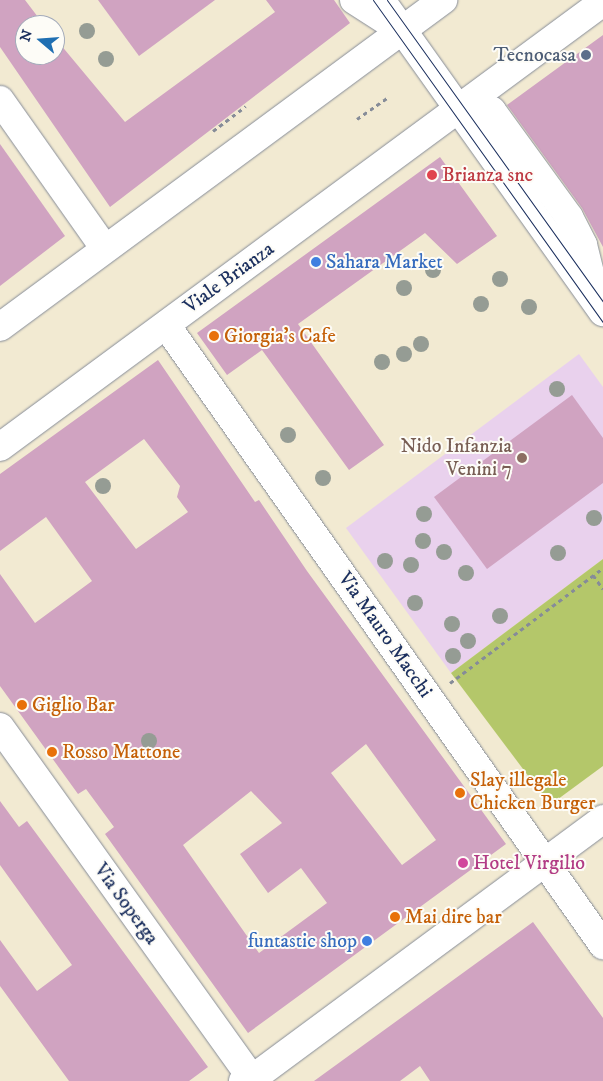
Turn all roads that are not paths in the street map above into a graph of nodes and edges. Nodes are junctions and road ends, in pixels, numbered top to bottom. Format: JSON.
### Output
{"nodes":[{"id":1,"x":354,"y":0,"type":"edge"},
{"id":2,"x":381,"y":0,"type":"edge"},
{"id":3,"x":443,"y":0,"type":"edge"},
{"id":4,"x":603,"y":2,"type":"edge"},
{"id":5,"x":402,"y":30,"type":"junction"},
{"id":6,"x":0,"y":100,"type":"edge"},
{"id":7,"x":458,"y":109,"type":"junction"},
{"id":8,"x":105,"y":249,"type":"junction"},
{"id":9,"x":601,"y":308,"type":"edge"},
{"id":10,"x":166,"y":325,"type":"junction"},
{"id":11,"x":0,"y":327,"type":"edge"},
{"id":12,"x":0,"y":447,"type":"edge"},
{"id":13,"x":0,"y":727,"type":"edge"},
{"id":14,"x":603,"y":819,"type":"edge"},
{"id":15,"x":545,"y":862,"type":"junction"},
{"id":16,"x":603,"y":945,"type":"edge"},
{"id":17,"x":250,"y":1080,"type":"edge"}],
"edges":[{"from":1,"to":5,"type":"street"},
{"from":2,"to":5,"type":"street"},
{"from":3,"to":5,"type":"street"},
{"from":4,"to":7,"type":"street","name":"Viale Brianza"},
{"from":5,"to":7,"type":"street"},
{"from":5,"to":8,"type":"street"},
{"from":6,"to":8,"type":"street"},
{"from":7,"to":9,"type":"street"},
{"from":7,"to":10,"type":"street","name":"Viale Brianza"},
{"from":8,"to":11,"type":"street"},
{"from":10,"to":12,"type":"street","name":"Viale Brianza"},
{"from":10,"to":15,"type":"street","name":"Via Mauro Macchi"},
{"from":13,"to":17,"type":"street","name":"Via Soperga"},
{"from":14,"to":15,"type":"street"},
{"from":15,"to":16,"type":"street","name":"Via Mauro Macchi"},
{"from":15,"to":17,"type":"street"}]}
